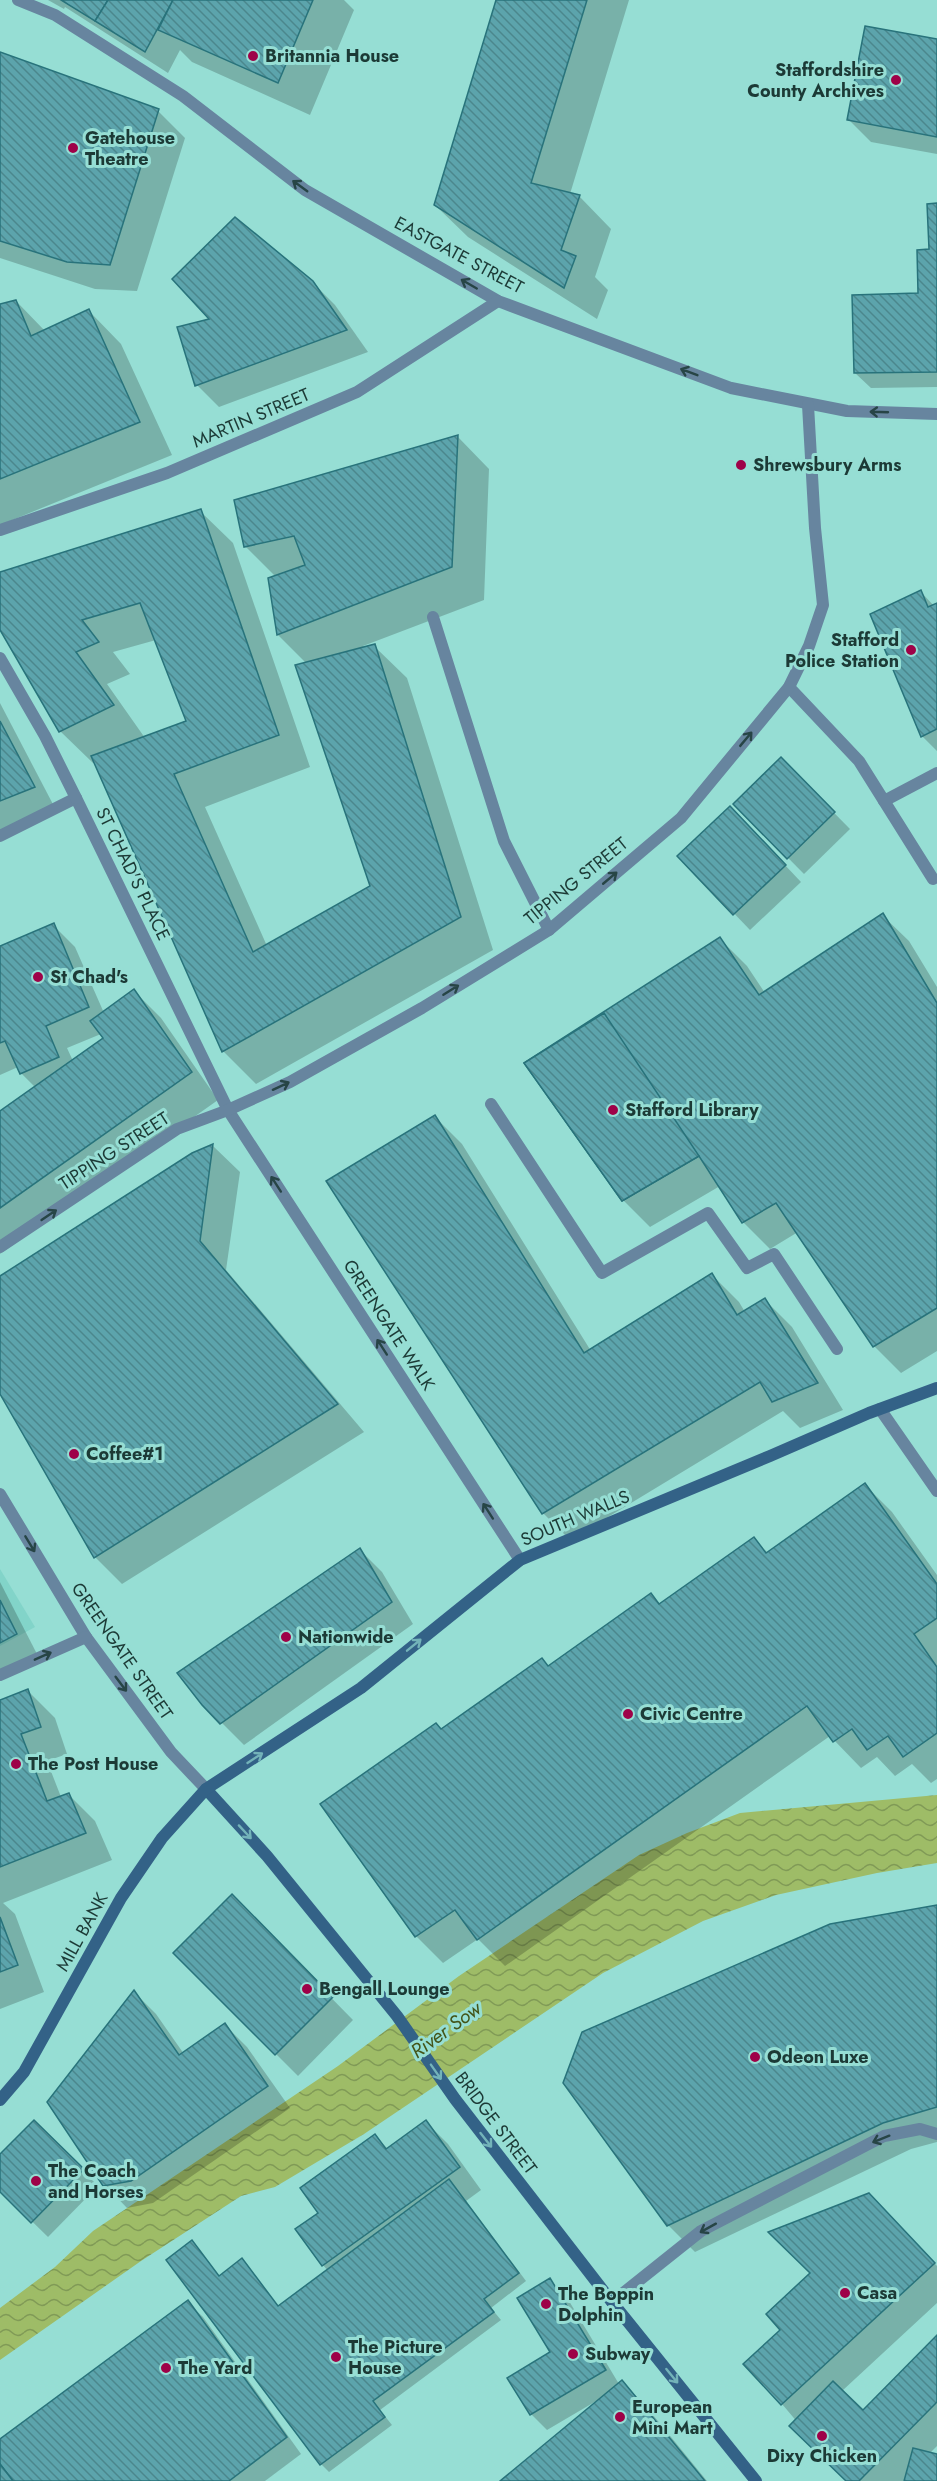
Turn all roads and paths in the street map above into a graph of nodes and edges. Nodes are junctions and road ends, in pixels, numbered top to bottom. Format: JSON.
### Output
{"nodes":[{"id":1,"x":18,"y":0,"type":"edge"},
{"id":2,"x":498,"y":301,"type":"junction"},
{"id":3,"x":808,"y":405,"type":"junction"},
{"id":4,"x":937,"y":414,"type":"edge"},
{"id":5,"x":0,"y":530,"type":"edge"},
{"id":6,"x":433,"y":617,"type":"dead end"},
{"id":7,"x":0,"y":658,"type":"edge"},
{"id":8,"x":789,"y":687,"type":"junction"},
{"id":9,"x":937,"y":773,"type":"edge"},
{"id":10,"x":76,"y":798,"type":"junction"},
{"id":11,"x":884,"y":801,"type":"junction"},
{"id":12,"x":0,"y":836,"type":"edge"},
{"id":13,"x":935,"y":883,"type":"edge"},
{"id":14,"x":549,"y":930,"type":"junction"},
{"id":15,"x":491,"y":1104,"type":"dead end"},
{"id":16,"x":228,"y":1110,"type":"junction"},
{"id":17,"x":0,"y":1247,"type":"edge"},
{"id":18,"x":837,"y":1349,"type":"dead end"},
{"id":19,"x":937,"y":1388,"type":"edge"},
{"id":20,"x":880,"y":1409,"type":"junction"},
{"id":21,"x":937,"y":1491,"type":"edge"},
{"id":22,"x":0,"y":1494,"type":"edge"},
{"id":23,"x":520,"y":1560,"type":"junction"},
{"id":24,"x":86,"y":1637,"type":"junction"},
{"id":25,"x":0,"y":1675,"type":"edge"},
{"id":26,"x":206,"y":1789,"type":"junction"},
{"id":27,"x":0,"y":2100,"type":"edge"},
{"id":28,"x":937,"y":2134,"type":"edge"},
{"id":29,"x":612,"y":2302,"type":"junction"},
{"id":30,"x":756,"y":2481,"type":"edge"}],
"edges":[{"from":2,"to":1,"type":"street","name":"EASTGATE STREET","one_way":true},
{"from":3,"to":2,"type":"street","name":"EASTGATE STREET","one_way":true},
{"from":2,"to":5,"type":"street","name":"MARTIN STREET"},
{"from":4,"to":3,"type":"street","name":"EASTGATE STREET","one_way":true},
{"from":3,"to":8,"type":"street","name":"TIPPING STREET"},
{"from":6,"to":14,"type":"street"},
{"from":7,"to":10,"type":"street","name":"ST CHAD'S PLACE"},
{"from":8,"to":11,"type":"street"},
{"from":14,"to":8,"type":"street","name":"TIPPING STREET","one_way":true},
{"from":9,"to":11,"type":"street"},
{"from":10,"to":12,"type":"street"},
{"from":10,"to":16,"type":"street","name":"ST CHAD'S PLACE"},
{"from":11,"to":13,"type":"street"},
{"from":16,"to":14,"type":"street","name":"TIPPING STREET","one_way":true},
{"from":15,"to":18,"type":"street"},
{"from":17,"to":16,"type":"street","name":"TIPPING STREET","one_way":true},
{"from":23,"to":16,"type":"street","name":"GREENGATE WALK","one_way":true},
{"from":19,"to":20,"type":"street","name":"SOUTH WALLS"},
{"from":20,"to":21,"type":"street"},
{"from":20,"to":23,"type":"street","name":"SOUTH WALLS"},
{"from":22,"to":24,"type":"street","name":"GREENGATE STREET","one_way":true},
{"from":26,"to":23,"type":"street","name":"SOUTH WALLS","one_way":true},
{"from":25,"to":24,"type":"street","one_way":true},
{"from":24,"to":26,"type":"street","name":"GREENGATE STREET","one_way":true},
{"from":26,"to":27,"type":"street","name":"MILL BANK"},
{"from":26,"to":29,"type":"street","name":"BRIDGE STREET","one_way":true},
{"from":28,"to":29,"type":"street","one_way":true},
{"from":29,"to":30,"type":"street","name":"BRIDGE STREET","one_way":true}]}
